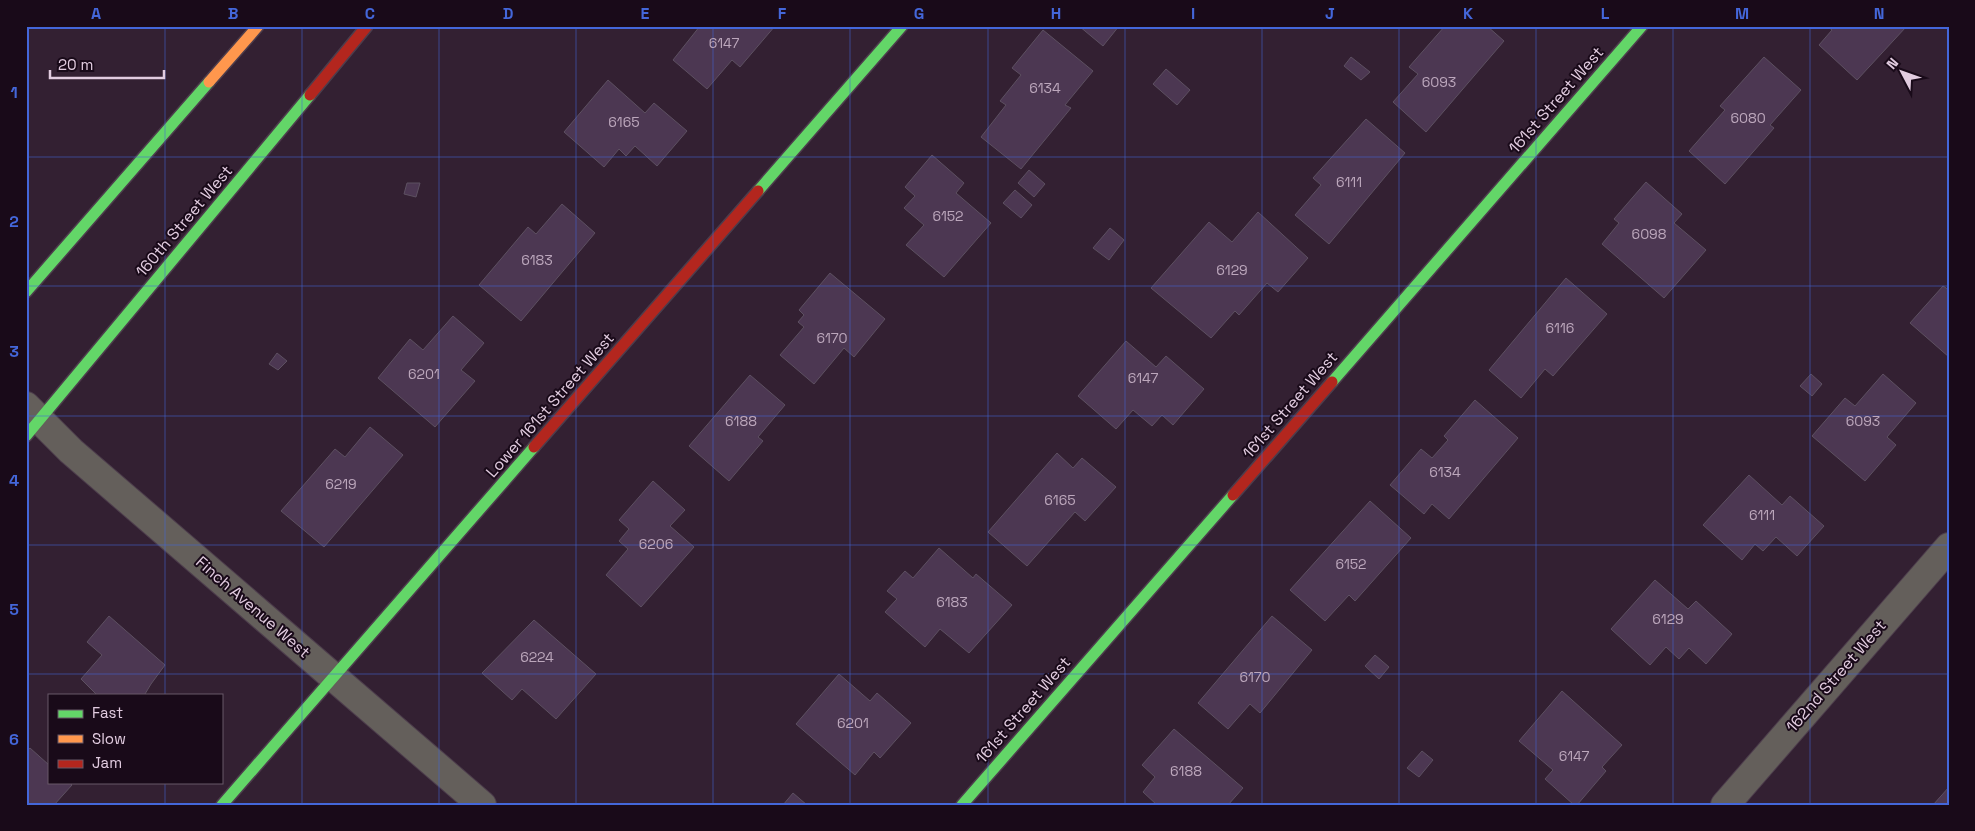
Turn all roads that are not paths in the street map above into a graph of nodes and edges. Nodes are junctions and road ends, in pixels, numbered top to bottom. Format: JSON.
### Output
{"nodes":[{"id":1,"x":258,"y":26,"type":"edge"},
{"id":2,"x":367,"y":26,"type":"edge"},
{"id":3,"x":902,"y":26,"type":"edge"},
{"id":4,"x":1642,"y":26,"type":"edge"},
{"id":5,"x":26,"y":292,"type":"edge"},
{"id":6,"x":31,"y":421,"type":"edge"},
{"id":7,"x":1949,"y":547,"type":"edge"},
{"id":8,"x":334,"y":676,"type":"junction"},
{"id":9,"x":1736,"y":801,"type":"edge"},
{"id":10,"x":222,"y":805,"type":"edge"},
{"id":11,"x":482,"y":805,"type":"edge"},
{"id":12,"x":962,"y":805,"type":"edge"}],
"edges":[{"from":1,"to":5,"type":"street"},
{"from":2,"to":6,"type":"street","name":"160th Street West"},
{"from":3,"to":8,"type":"street","name":"Lower 161st Street West"},
{"from":4,"to":12,"type":"street","name":"161st Street West"},
{"from":6,"to":8,"type":"street","name":"Finch Avenue West"},
{"from":7,"to":9,"type":"street","name":"162nd Street West"},
{"from":8,"to":10,"type":"street","name":"Lower 161st Street West"},
{"from":8,"to":11,"type":"street","name":"Finch Avenue West"}]}
